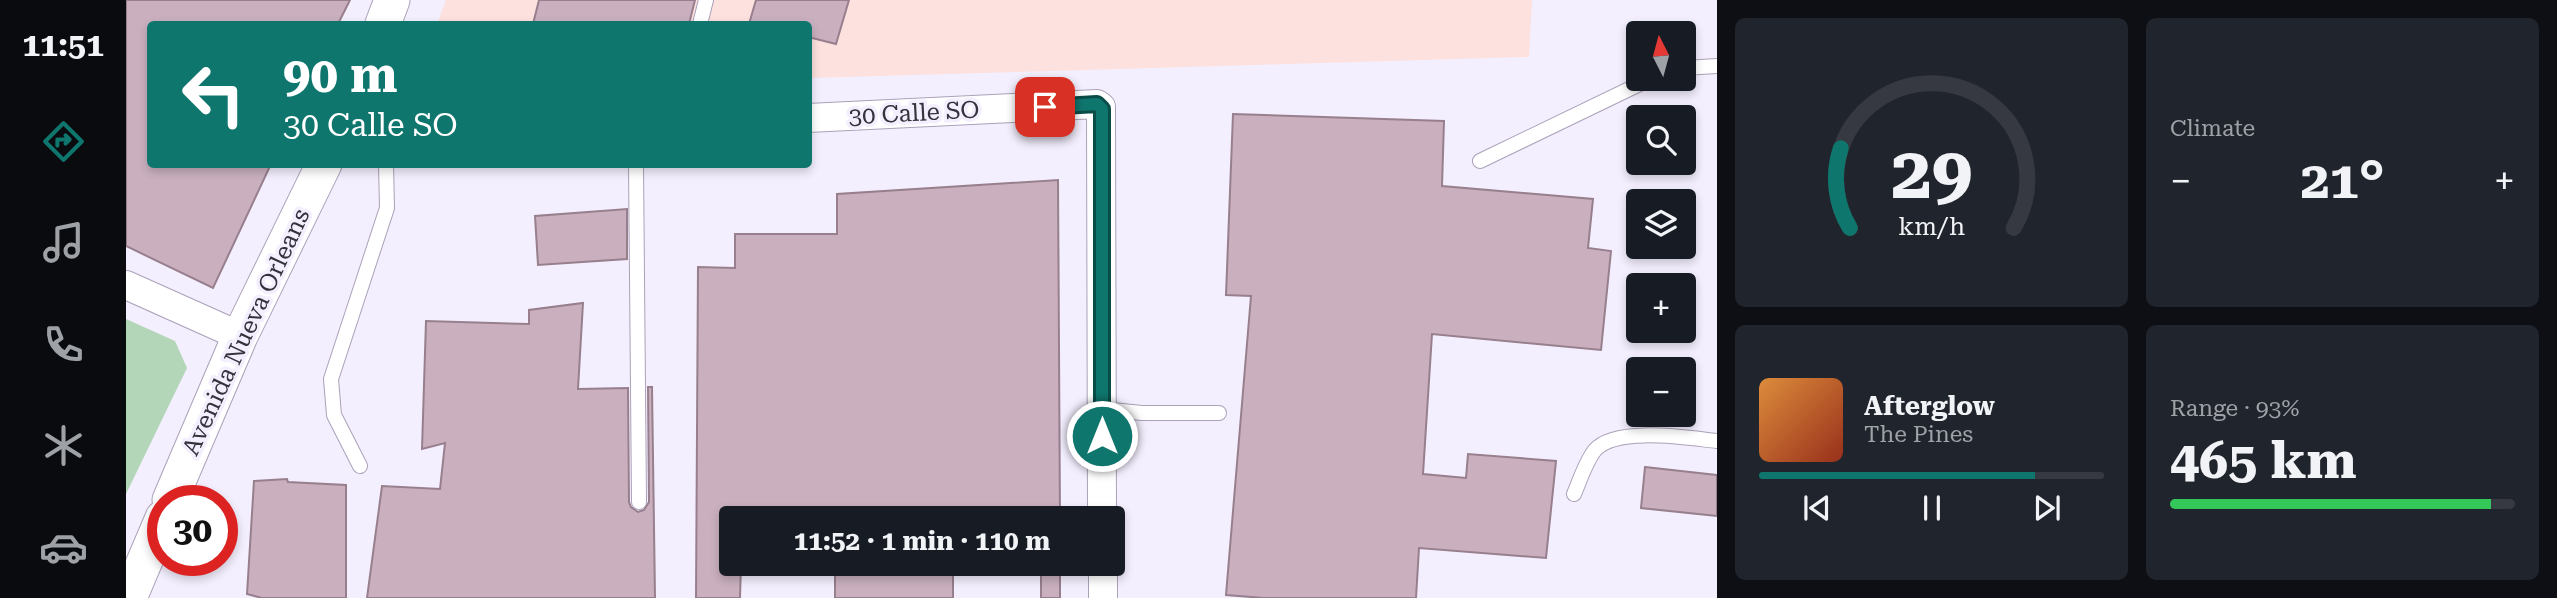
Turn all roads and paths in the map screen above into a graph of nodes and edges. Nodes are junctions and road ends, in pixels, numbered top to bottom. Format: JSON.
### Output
{"nodes":[{"id":1,"x":393,"y":0,"type":"edge"},
{"id":2,"x":706,"y":0,"type":"edge"},
{"id":3,"x":384,"y":21,"type":"edge"},
{"id":4,"x":701,"y":21,"type":"edge"},
{"id":5,"x":1717,"y":66,"type":"edge"},
{"id":6,"x":1696,"y":67,"type":"edge"},
{"id":7,"x":1626,"y":88,"type":"edge"},
{"id":8,"x":812,"y":118,"type":"edge"},
{"id":9,"x":1480,"y":161,"type":"dead end"},
{"id":10,"x":322,"y":168,"type":"edge"},
{"id":11,"x":386,"y":168,"type":"edge"},
{"id":12,"x":636,"y":168,"type":"edge"},
{"id":13,"x":126,"y":285,"type":"edge"},
{"id":14,"x":240,"y":336,"type":"junction"},
{"id":15,"x":1102,"y":409,"type":"junction"},
{"id":16,"x":1219,"y":413,"type":"dead end"},
{"id":17,"x":1717,"y":441,"type":"edge"},
{"id":18,"x":360,"y":466,"type":"dead end"},
{"id":19,"x":176,"y":485,"type":"edge"},
{"id":20,"x":1574,"y":494,"type":"dead end"},
{"id":21,"x":639,"y":502,"type":"dead end"},
{"id":22,"x":1102,"y":506,"type":"edge"},
{"id":23,"x":147,"y":556,"type":"edge"},
{"id":24,"x":1102,"y":576,"type":"edge"},
{"id":25,"x":129,"y":598,"type":"edge"},
{"id":26,"x":1103,"y":598,"type":"edge"}],
"edges":[{"from":1,"to":3,"type":"street"},
{"from":2,"to":4,"type":"lane"},
{"from":5,"to":6,"type":"lane"},
{"from":7,"to":9,"type":"lane"},
{"from":8,"to":15,"type":"street","name":"30 Calle SO"},
{"from":10,"to":14,"type":"street","name":"Avenida Nueva Orleans"},
{"from":11,"to":18,"type":"lane"},
{"from":12,"to":21,"type":"lane"},
{"from":13,"to":14,"type":"street"},
{"from":14,"to":19,"type":"street","name":"Avenida Nueva Orleans"},
{"from":15,"to":16,"type":"lane"},
{"from":15,"to":22,"type":"street"},
{"from":17,"to":20,"type":"lane"},
{"from":23,"to":25,"type":"street"},
{"from":24,"to":26,"type":"street"}]}
